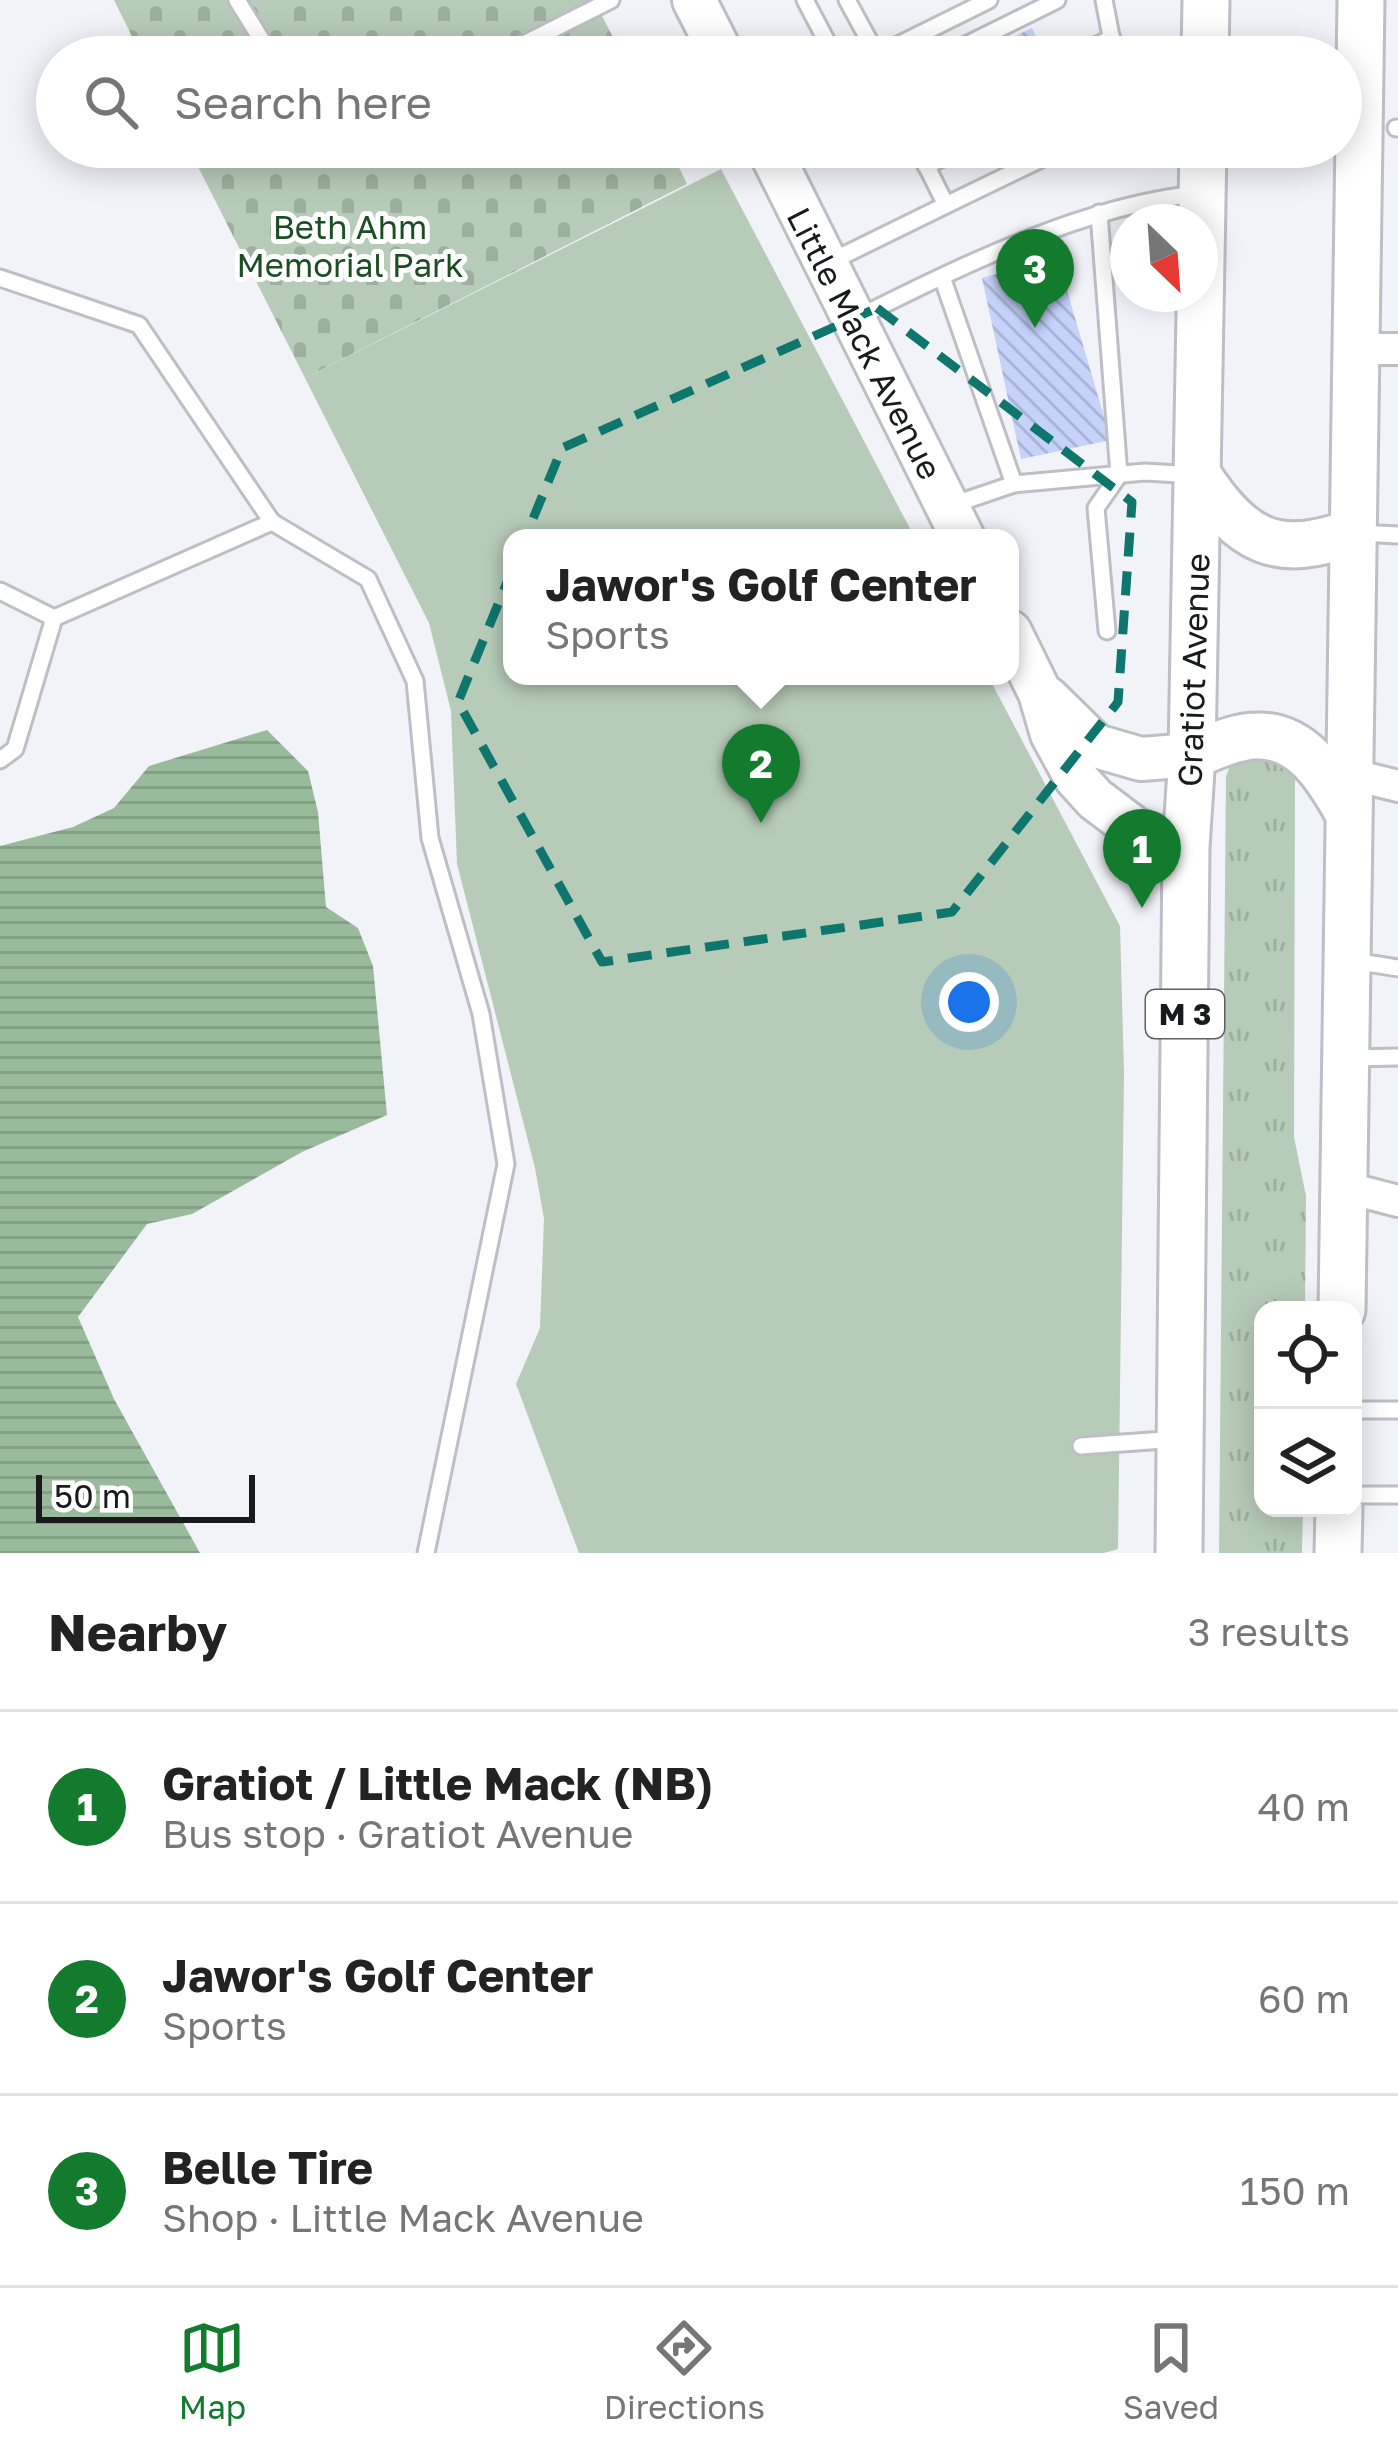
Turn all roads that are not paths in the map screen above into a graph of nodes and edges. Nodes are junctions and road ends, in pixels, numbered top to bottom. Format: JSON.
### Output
{"nodes":[{"id":1,"x":236,"y":0,"type":"edge"},
{"id":2,"x":611,"y":0,"type":"edge"},
{"id":3,"x":694,"y":0,"type":"edge"},
{"id":4,"x":806,"y":0,"type":"edge"},
{"id":5,"x":847,"y":0,"type":"edge"},
{"id":6,"x":989,"y":0,"type":"edge"},
{"id":7,"x":1058,"y":0,"type":"edge"},
{"id":8,"x":1104,"y":0,"type":"edge"},
{"id":9,"x":1206,"y":0,"type":"edge"},
{"id":10,"x":1361,"y":0,"type":"edge"},
{"id":11,"x":259,"y":36,"type":"edge"},
{"id":12,"x":540,"y":36,"type":"edge"},
{"id":13,"x":712,"y":36,"type":"edge"},
{"id":14,"x":821,"y":36,"type":"edge"},
{"id":15,"x":866,"y":36,"type":"edge"},
{"id":16,"x":916,"y":36,"type":"edge"},
{"id":17,"x":985,"y":36,"type":"edge"},
{"id":18,"x":1110,"y":36,"type":"edge"},
{"id":19,"x":1205,"y":36,"type":"edge"},
{"id":20,"x":778,"y":168,"type":"edge"},
{"id":21,"x":927,"y":168,"type":"edge"},
{"id":22,"x":1023,"y":168,"type":"edge"},
{"id":23,"x":1203,"y":168,"type":"edge"},
{"id":24,"x":1202,"y":194,"type":"junction"},
{"id":25,"x":946,"y":206,"type":"junction"},
{"id":26,"x":1099,"y":213,"type":"junction"},
{"id":27,"x":826,"y":264,"type":"junction"},
{"id":28,"x":942,"y":277,"type":"junction"},
{"id":29,"x":0,"y":278,"type":"edge"},
{"id":30,"x":854,"y":320,"type":"junction"},
{"id":31,"x":1377,"y":349,"type":"edge"},
{"id":32,"x":1119,"y":475,"type":"junction"},
{"id":33,"x":1198,"y":475,"type":"junction"},
{"id":34,"x":1014,"y":484,"type":"junction"},
{"id":35,"x":272,"y":522,"type":"junction"},
{"id":36,"x":955,"y":522,"type":"edge"},
{"id":37,"x":1353,"y":532,"type":"junction"},
{"id":38,"x":1398,"y":535,"type":"edge"},
{"id":39,"x":0,"y":591,"type":"edge"},
{"id":40,"x":55,"y":618,"type":"junction"},
{"id":41,"x":1107,"y":631,"type":"dead end"},
{"id":42,"x":1019,"y":650,"type":"edge"},
{"id":43,"x":1040,"y":693,"type":"junction"},
{"id":44,"x":1192,"y":755,"type":"junction"},
{"id":45,"x":0,"y":760,"type":"edge"},
{"id":46,"x":1398,"y":786,"type":"edge"},
{"id":47,"x":1348,"y":792,"type":"junction"},
{"id":48,"x":1186,"y":847,"type":"junction"},
{"id":49,"x":1347,"y":960,"type":"junction"},
{"id":50,"x":1398,"y":968,"type":"edge"},
{"id":51,"x":1345,"y":1058,"type":"junction"},
{"id":52,"x":1398,"y":1058,"type":"edge"},
{"id":53,"x":1344,"y":1187,"type":"junction"},
{"id":54,"x":1398,"y":1201,"type":"edge"},
{"id":55,"x":1342,"y":1301,"type":"edge"},
{"id":56,"x":1362,"y":1410,"type":"edge"},
{"id":57,"x":1398,"y":1410,"type":"edge"},
{"id":58,"x":1181,"y":1439,"type":"junction"},
{"id":59,"x":1081,"y":1446,"type":"dead end"},
{"id":60,"x":1362,"y":1495,"type":"edge"},
{"id":61,"x":1398,"y":1495,"type":"edge"},
{"id":62,"x":1339,"y":1517,"type":"edge"},
{"id":63,"x":426,"y":1553,"type":"edge"},
{"id":64,"x":1179,"y":1553,"type":"edge"},
{"id":65,"x":1338,"y":1553,"type":"edge"}],
"edges":[{"from":1,"to":11,"type":"lane"},
{"from":2,"to":12,"type":"lane"},
{"from":3,"to":13,"type":"main road"},
{"from":4,"to":14,"type":"lane"},
{"from":5,"to":15,"type":"lane"},
{"from":6,"to":16,"type":"lane"},
{"from":7,"to":17,"type":"lane"},
{"from":8,"to":18,"type":"lane"},
{"from":9,"to":19,"type":"main road"},
{"from":10,"to":31,"type":"main road"},
{"from":20,"to":27,"type":"main road","name":"Little Mack Avenue"},
{"from":21,"to":25,"type":"lane"},
{"from":22,"to":25,"type":"lane"},
{"from":23,"to":24,"type":"main road","name":"Gratiot Avenue","number":"M 3"},
{"from":24,"to":26,"type":"lane"},
{"from":24,"to":33,"type":"main road","name":"Gratiot Avenue","number":"M 3"},
{"from":25,"to":27,"type":"lane"},
{"from":26,"to":28,"type":"lane"},
{"from":26,"to":32,"type":"lane"},
{"from":27,"to":30,"type":"main road","name":"Little Mack Avenue"},
{"from":28,"to":30,"type":"lane"},
{"from":28,"to":34,"type":"lane"},
{"from":29,"to":35,"type":"lane"},
{"from":30,"to":36,"type":"main road","name":"Little Mack Avenue"},
{"from":31,"to":37,"type":"main road"},
{"from":32,"to":33,"type":"lane"},
{"from":32,"to":34,"type":"lane"},
{"from":32,"to":41,"type":"lane"},
{"from":33,"to":37,"type":"main road"},
{"from":33,"to":44,"type":"main road","name":"Gratiot Avenue","number":"M 3"},
{"from":34,"to":36,"type":"lane"},
{"from":35,"to":40,"type":"lane"},
{"from":35,"to":63,"type":"lane"},
{"from":37,"to":38,"type":"lane"},
{"from":37,"to":47,"type":"main road"},
{"from":39,"to":40,"type":"lane"},
{"from":40,"to":45,"type":"lane"},
{"from":42,"to":43,"type":"main road"},
{"from":43,"to":44,"type":"main road"},
{"from":43,"to":48,"type":"main road"},
{"from":44,"to":47,"type":"main road"},
{"from":44,"to":48,"type":"main road","name":"Gratiot Avenue","number":"M 3"},
{"from":46,"to":47,"type":"street"},
{"from":47,"to":49,"type":"main road"},
{"from":48,"to":58,"type":"main road","name":"Gratiot Avenue","number":"M 3"},
{"from":49,"to":50,"type":"lane"},
{"from":49,"to":51,"type":"main road"},
{"from":51,"to":52,"type":"lane"},
{"from":51,"to":53,"type":"main road"},
{"from":53,"to":54,"type":"street"},
{"from":53,"to":55,"type":"main road"},
{"from":56,"to":57,"type":"lane"},
{"from":58,"to":59,"type":"lane"},
{"from":58,"to":64,"type":"main road","name":"Gratiot Avenue","number":"M 3"},
{"from":60,"to":61,"type":"lane"},
{"from":62,"to":65,"type":"main road"}]}
